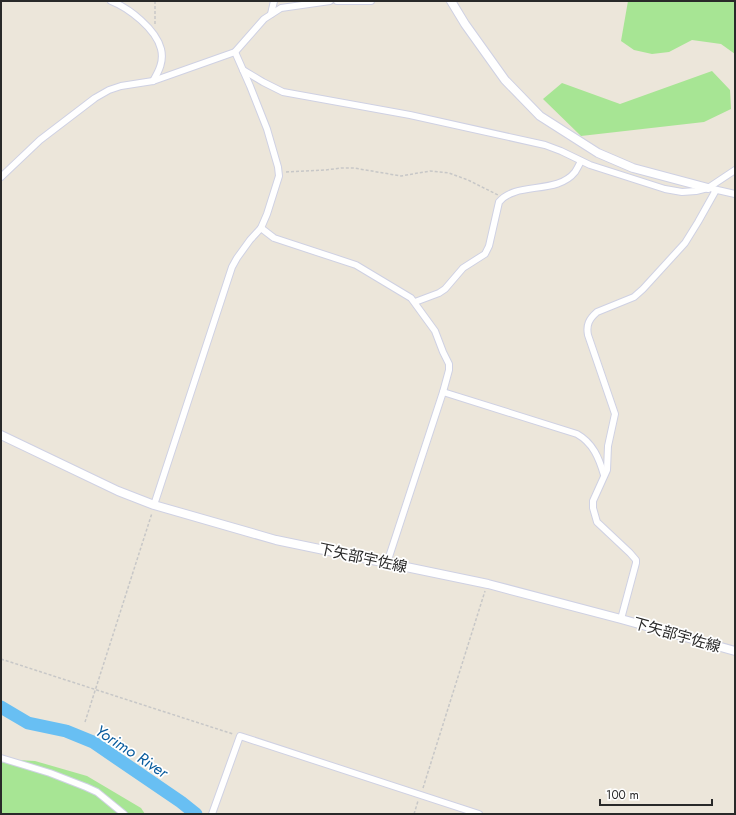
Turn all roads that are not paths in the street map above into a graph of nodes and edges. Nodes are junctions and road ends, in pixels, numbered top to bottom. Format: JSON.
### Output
{"nodes":[{"id":1,"x":111,"y":1,"type":"edge"},
{"id":2,"x":274,"y":1,"type":"edge"},
{"id":3,"x":330,"y":1,"type":"edge"},
{"id":4,"x":337,"y":1,"type":"edge"},
{"id":5,"x":371,"y":1,"type":"edge"},
{"id":6,"x":451,"y":1,"type":"edge"},
{"id":7,"x":125,"y":4,"type":"edge"},
{"id":8,"x":271,"y":14,"type":"junction"},
{"id":9,"x":235,"y":52,"type":"junction"},
{"id":10,"x":243,"y":70,"type":"junction"},
{"id":11,"x":154,"y":81,"type":"junction"},
{"id":12,"x":581,"y":161,"type":"junction"},
{"id":13,"x":735,"y":170,"type":"edge"},
{"id":14,"x":1,"y":177,"type":"edge"},
{"id":15,"x":712,"y":189,"type":"junction"},
{"id":16,"x":735,"y":194,"type":"edge"},
{"id":17,"x":261,"y":228,"type":"junction"},
{"id":18,"x":415,"y":302,"type":"junction"},
{"id":19,"x":443,"y":392,"type":"junction"},
{"id":20,"x":1,"y":435,"type":"edge"},
{"id":21,"x":604,"y":474,"type":"junction"},
{"id":22,"x":154,"y":505,"type":"junction"},
{"id":23,"x":387,"y":563,"type":"junction"},
{"id":24,"x":621,"y":619,"type":"junction"},
{"id":25,"x":735,"y":651,"type":"edge"},
{"id":26,"x":1,"y":758,"type":"edge"},
{"id":27,"x":213,"y":811,"type":"edge"},
{"id":28,"x":124,"y":814,"type":"edge"},
{"id":29,"x":479,"y":814,"type":"edge"}],
"edges":[{"from":1,"to":7,"type":"street"},
{"from":2,"to":8,"type":"street"},
{"from":3,"to":8,"type":"street"},
{"from":4,"to":5,"type":"street"},
{"from":6,"to":15,"type":"main road"},
{"from":7,"to":11,"type":"street"},
{"from":8,"to":9,"type":"street"},
{"from":9,"to":10,"type":"street"},
{"from":9,"to":11,"type":"street"},
{"from":10,"to":12,"type":"street"},
{"from":10,"to":17,"type":"street"},
{"from":11,"to":14,"type":"street"},
{"from":12,"to":15,"type":"street"},
{"from":12,"to":18,"type":"street"},
{"from":13,"to":15,"type":"street"},
{"from":15,"to":16,"type":"street"},
{"from":15,"to":21,"type":"street"},
{"from":17,"to":18,"type":"street"},
{"from":17,"to":22,"type":"street"},
{"from":18,"to":19,"type":"street"},
{"from":19,"to":21,"type":"street"},
{"from":19,"to":23,"type":"street"},
{"from":20,"to":22,"type":"main road","name":"下矢部宇佐線"},
{"from":21,"to":24,"type":"street"},
{"from":22,"to":23,"type":"main road","name":"下矢部宇佐線"},
{"from":23,"to":24,"type":"main road","name":"下矢部宇佐線"},
{"from":24,"to":25,"type":"main road","name":"下矢部宇佐線"},
{"from":26,"to":28,"type":"street"},
{"from":27,"to":29,"type":"street"}]}
